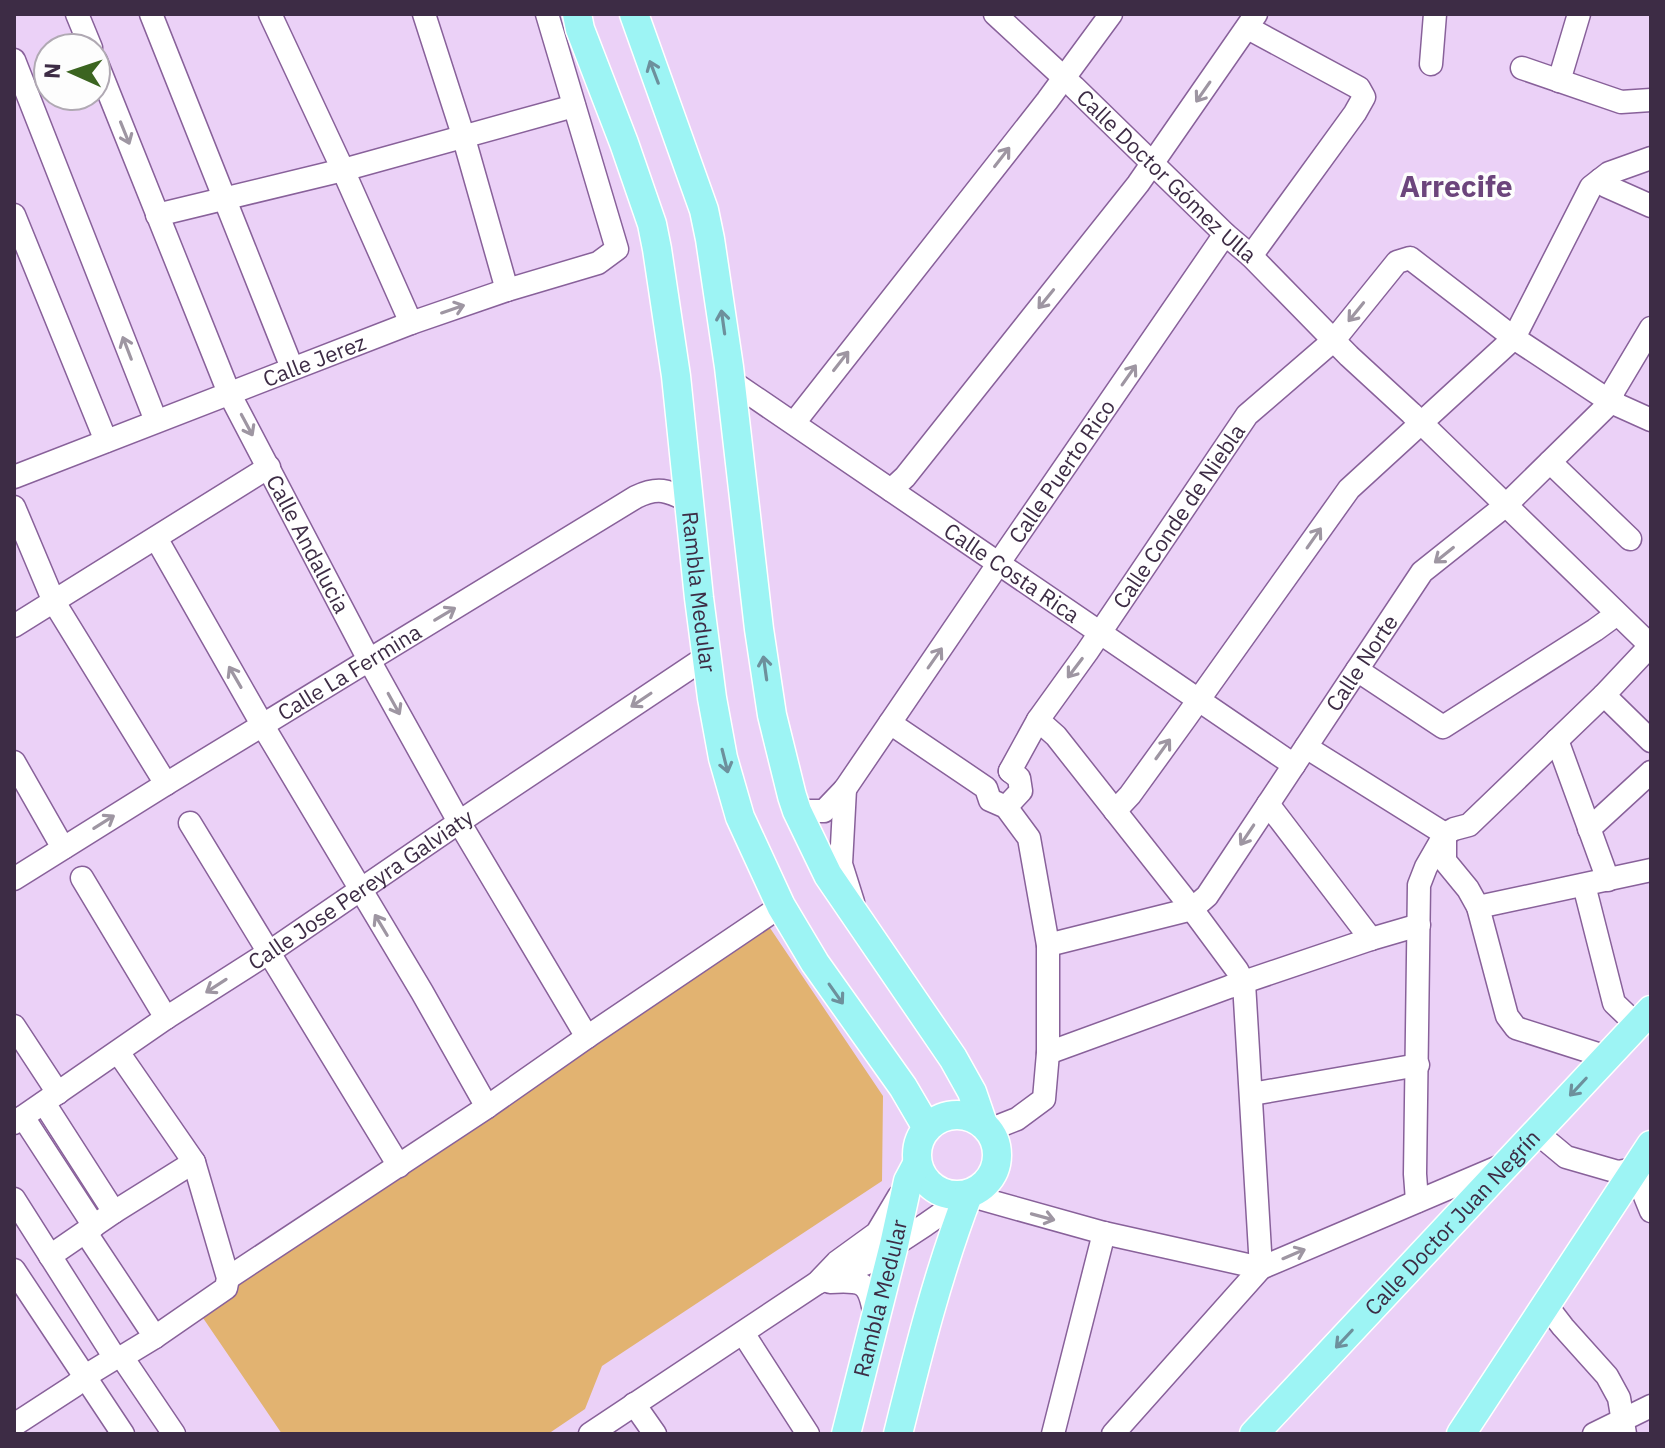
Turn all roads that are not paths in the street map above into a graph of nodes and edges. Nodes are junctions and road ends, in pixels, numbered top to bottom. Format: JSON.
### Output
{"nodes":[{"id":1,"x":151,"y":14,"type":"edge"},
{"id":2,"x":270,"y":14,"type":"edge"},
{"id":3,"x":424,"y":14,"type":"edge"},
{"id":4,"x":547,"y":14,"type":"edge"},
{"id":5,"x":577,"y":14,"type":"edge"},
{"id":6,"x":634,"y":14,"type":"edge"},
{"id":7,"x":995,"y":14,"type":"edge"},
{"id":8,"x":1111,"y":14,"type":"edge"},
{"id":9,"x":1435,"y":14,"type":"edge"},
{"id":10,"x":1579,"y":14,"type":"edge"},
{"id":11,"x":1252,"y":21,"type":"edge"},
{"id":12,"x":14,"y":60,"type":"edge"},
{"id":13,"x":1431,"y":64,"type":"dead end"},
{"id":14,"x":1522,"y":68,"type":"dead end"},
{"id":15,"x":1064,"y":78,"type":"junction"},
{"id":16,"x":1559,"y":81,"type":"junction"},
{"id":17,"x":1651,"y":100,"type":"edge"},
{"id":18,"x":112,"y":101,"type":"edge"},
{"id":19,"x":574,"y":106,"type":"junction"},
{"id":20,"x":463,"y":135,"type":"junction"},
{"id":21,"x":1651,"y":158,"type":"edge"},
{"id":22,"x":1153,"y":163,"type":"junction"},
{"id":23,"x":343,"y":170,"type":"junction"},
{"id":24,"x":1605,"y":176,"type":"junction"},
{"id":25,"x":223,"y":198,"type":"junction"},
{"id":26,"x":1651,"y":206,"type":"edge"},
{"id":27,"x":14,"y":215,"type":"edge"},
{"id":28,"x":157,"y":215,"type":"junction"},
{"id":29,"x":1225,"y":234,"type":"junction"},
{"id":30,"x":1251,"y":256,"type":"junction"},
{"id":31,"x":507,"y":290,"type":"junction"},
{"id":32,"x":411,"y":323,"type":"junction"},
{"id":33,"x":1651,"y":328,"type":"edge"},
{"id":34,"x":1514,"y":338,"type":"junction"},
{"id":35,"x":1334,"y":340,"type":"junction"},
{"id":36,"x":1644,"y":354,"type":"edge"},
{"id":37,"x":292,"y":368,"type":"junction"},
{"id":38,"x":731,"y":381,"type":"junction"},
{"id":39,"x":229,"y":393,"type":"junction"},
{"id":40,"x":1611,"y":402,"type":"junction"},
{"id":41,"x":1651,"y":420,"type":"edge"},
{"id":42,"x":156,"y":421,"type":"junction"},
{"id":43,"x":794,"y":423,"type":"junction"},
{"id":44,"x":1422,"y":423,"type":"junction"},
{"id":45,"x":106,"y":441,"type":"junction"},
{"id":46,"x":1550,"y":462,"type":"junction"},
{"id":47,"x":269,"y":467,"type":"junction"},
{"id":48,"x":14,"y":477,"type":"edge"},
{"id":49,"x":891,"y":490,"type":"junction"},
{"id":50,"x":689,"y":501,"type":"junction"},
{"id":51,"x":1505,"y":506,"type":"junction"},
{"id":52,"x":14,"y":507,"type":"edge"},
{"id":53,"x":156,"y":538,"type":"junction"},
{"id":54,"x":1630,"y":539,"type":"dead end"},
{"id":55,"x":998,"y":565,"type":"junction"},
{"id":56,"x":54,"y":602,"type":"junction"},
{"id":57,"x":1617,"y":614,"type":"junction"},
{"id":58,"x":14,"y":626,"type":"edge"},
{"id":59,"x":1098,"y":633,"type":"junction"},
{"id":60,"x":1651,"y":646,"type":"edge"},
{"id":61,"x":706,"y":657,"type":"junction"},
{"id":62,"x":369,"y":660,"type":"junction"},
{"id":63,"x":1357,"y":670,"type":"junction"},
{"id":64,"x":1604,"y":695,"type":"junction"},
{"id":65,"x":1197,"y":700,"type":"junction"},
{"id":66,"x":1038,"y":720,"type":"junction"},
{"id":67,"x":890,"y":723,"type":"junction"},
{"id":68,"x":263,"y":726,"type":"junction"},
{"id":69,"x":1557,"y":740,"type":"junction"},
{"id":70,"x":1651,"y":741,"type":"edge"},
{"id":71,"x":1300,"y":756,"type":"junction"},
{"id":72,"x":14,"y":762,"type":"edge"},
{"id":73,"x":1010,"y":771,"type":"junction"},
{"id":74,"x":1651,"y":772,"type":"edge"},
{"id":75,"x":166,"y":784,"type":"junction"},
{"id":76,"x":986,"y":788,"type":"junction"},
{"id":77,"x":845,"y":789,"type":"junction"},
{"id":78,"x":1268,"y":804,"type":"junction"},
{"id":79,"x":1006,"y":807,"type":"junction"},
{"id":80,"x":797,"y":811,"type":"junction"},
{"id":81,"x":1115,"y":811,"type":"junction"},
{"id":82,"x":459,"y":822,"type":"junction"},
{"id":83,"x":190,"y":823,"type":"dead end"},
{"id":84,"x":1589,"y":829,"type":"junction"},
{"id":85,"x":1445,"y":834,"type":"junction"},
{"id":86,"x":63,"y":848,"type":"junction"},
{"id":87,"x":1651,"y":870,"type":"edge"},
{"id":88,"x":82,"y":878,"type":"dead end"},
{"id":89,"x":14,"y":879,"type":"edge"},
{"id":90,"x":1608,"y":880,"type":"junction"},
{"id":91,"x":1584,"y":885,"type":"junction"},
{"id":92,"x":361,"y":891,"type":"junction"},
{"id":93,"x":781,"y":906,"type":"junction"},
{"id":94,"x":1478,"y":907,"type":"junction"},
{"id":95,"x":1192,"y":909,"type":"junction"},
{"id":96,"x":858,"y":919,"type":"junction"},
{"id":97,"x":1419,"y":925,"type":"junction"},
{"id":98,"x":1371,"y":939,"type":"junction"},
{"id":99,"x":1048,"y":945,"type":"junction"},
{"id":100,"x":268,"y":953,"type":"junction"},
{"id":101,"x":1244,"y":983,"type":"junction"},
{"id":102,"x":166,"y":1018,"type":"junction"},
{"id":103,"x":1644,"y":1018,"type":"edge"},
{"id":104,"x":14,"y":1026,"type":"edge"},
{"id":105,"x":587,"y":1037,"type":"junction"},
{"id":106,"x":118,"y":1052,"type":"junction"},
{"id":107,"x":1048,"y":1053,"type":"junction"},
{"id":108,"x":1607,"y":1057,"type":"junction"},
{"id":109,"x":1418,"y":1065,"type":"junction"},
{"id":110,"x":1252,"y":1094,"type":"junction"},
{"id":111,"x":51,"y":1098,"type":"junction"},
{"id":112,"x":487,"y":1107,"type":"junction"},
{"id":113,"x":19,"y":1120,"type":"edge"},
{"id":114,"x":986,"y":1127,"type":"junction"},
{"id":115,"x":927,"y":1128,"type":"junction"},
{"id":116,"x":1536,"y":1132,"type":"junction"},
{"id":117,"x":1644,"y":1158,"type":"edge"},
{"id":118,"x":194,"y":1162,"type":"junction"},
{"id":119,"x":1508,"y":1163,"type":"junction"},
{"id":120,"x":399,"y":1166,"type":"junction"},
{"id":121,"x":912,"y":1173,"type":"junction"},
{"id":122,"x":968,"y":1195,"type":"junction"},
{"id":123,"x":14,"y":1199,"type":"edge"},
{"id":124,"x":1417,"y":1201,"type":"junction"},
{"id":125,"x":1651,"y":1211,"type":"edge"},
{"id":126,"x":114,"y":1212,"type":"junction"},
{"id":127,"x":90,"y":1230,"type":"junction"},
{"id":128,"x":1104,"y":1233,"type":"junction"},
{"id":129,"x":894,"y":1245,"type":"junction"},
{"id":130,"x":50,"y":1256,"type":"junction"},
{"id":131,"x":1261,"y":1268,"type":"junction"},
{"id":132,"x":14,"y":1270,"type":"edge"},
{"id":133,"x":227,"y":1283,"type":"junction"},
{"id":134,"x":817,"y":1283,"type":"junction"},
{"id":135,"x":1546,"y":1305,"type":"junction"},
{"id":136,"x":875,"y":1318,"type":"junction"},
{"id":137,"x":743,"y":1333,"type":"junction"},
{"id":138,"x":155,"y":1337,"type":"junction"},
{"id":139,"x":119,"y":1358,"type":"junction"},
{"id":140,"x":85,"y":1378,"type":"junction"},
{"id":141,"x":634,"y":1404,"type":"junction"},
{"id":142,"x":1651,"y":1406,"type":"edge"},
{"id":143,"x":14,"y":1425,"type":"edge"},
{"id":144,"x":1624,"y":1426,"type":"edge"},
{"id":145,"x":1055,"y":1433,"type":"edge"},
{"id":146,"x":123,"y":1434,"type":"edge"},
{"id":147,"x":174,"y":1434,"type":"edge"},
{"id":148,"x":590,"y":1434,"type":"edge"},
{"id":149,"x":655,"y":1434,"type":"edge"},
{"id":150,"x":808,"y":1434,"type":"edge"},
{"id":151,"x":846,"y":1434,"type":"edge"},
{"id":152,"x":898,"y":1434,"type":"edge"},
{"id":153,"x":1113,"y":1434,"type":"edge"},
{"id":154,"x":1254,"y":1434,"type":"edge"},
{"id":155,"x":1461,"y":1434,"type":"edge"},
{"id":156,"x":1594,"y":1434,"type":"edge"}],
"edges":[{"from":1,"to":25,"type":"street"},
{"from":2,"to":23,"type":"street"},
{"from":3,"to":20,"type":"street"},
{"from":4,"to":19,"type":"street"},
{"from":5,"to":50,"type":"main road","name":"Rambla Medular"},
{"from":38,"to":6,"type":"main road","one_way":true},
{"from":7,"to":15,"type":"street","name":"Calle Doctor Gómez Ulla"},
{"from":8,"to":15,"type":"street"},
{"from":9,"to":13,"type":"street"},
{"from":10,"to":16,"type":"street"},
{"from":11,"to":22,"type":"street","one_way":true},
{"from":11,"to":30,"type":"street"},
{"from":42,"to":12,"type":"street","one_way":true},
{"from":14,"to":16,"type":"street"},
{"from":15,"to":22,"type":"street","name":"Calle Doctor Gómez Ulla"},
{"from":43,"to":15,"type":"street","one_way":true},
{"from":16,"to":17,"type":"street"},
{"from":18,"to":28,"type":"street","name":"Calle Andalucia","one_way":true},
{"from":19,"to":20,"type":"street"},
{"from":19,"to":31,"type":"street","name":"Calle Jerez"},
{"from":20,"to":23,"type":"street"},
{"from":20,"to":31,"type":"street"},
{"from":21,"to":24,"type":"street"},
{"from":22,"to":29,"type":"street","name":"Calle Doctor Gómez Ulla"},
{"from":22,"to":49,"type":"street","one_way":true},
{"from":23,"to":25,"type":"street"},
{"from":23,"to":32,"type":"street"},
{"from":24,"to":26,"type":"street"},
{"from":24,"to":34,"type":"street"},
{"from":25,"to":28,"type":"street"},
{"from":25,"to":37,"type":"street"},
{"from":27,"to":45,"type":"street"},
{"from":28,"to":39,"type":"street","name":"Calle Andalucia"},
{"from":29,"to":30,"type":"street","name":"Calle Doctor Gómez Ulla"},
{"from":55,"to":29,"type":"street","name":"Calle Puerto Rico","one_way":true},
{"from":30,"to":35,"type":"street","name":"Calle Doctor Gómez Ulla"},
{"from":32,"to":31,"type":"street","name":"Calle Jerez","one_way":true},
{"from":32,"to":37,"type":"street","name":"Calle Jerez"},
{"from":33,"to":36,"type":"street","name":"Calle Norte"},
{"from":34,"to":35,"type":"street","name":"Calle Conde de Niebla","one_way":true},
{"from":34,"to":40,"type":"street"},
{"from":34,"to":44,"type":"street"},
{"from":35,"to":44,"type":"street","name":"Calle Doctor Gómez Ulla"},
{"from":35,"to":59,"type":"street","name":"Calle Conde de Niebla"},
{"from":36,"to":40,"type":"street","name":"Calle Norte"},
{"from":37,"to":39,"type":"street","name":"Calle Jerez"},
{"from":38,"to":43,"type":"street","name":"Calle Costa Rica"},
{"from":80,"to":38,"type":"main road","one_way":true},
{"from":39,"to":42,"type":"street","name":"Calle Jerez"},
{"from":39,"to":47,"type":"street","name":"Calle Andalucia","one_way":true},
{"from":40,"to":41,"type":"street"},
{"from":40,"to":46,"type":"street","name":"Calle Norte"},
{"from":42,"to":45,"type":"street","name":"Calle Jerez"},
{"from":43,"to":49,"type":"street","name":"Calle Costa Rica"},
{"from":44,"to":51,"type":"street","name":"Calle Doctor Gómez Ulla"},
{"from":65,"to":44,"type":"street","one_way":true},
{"from":45,"to":48,"type":"street","name":"Calle Jerez"},
{"from":46,"to":51,"type":"street","name":"Calle Norte"},
{"from":46,"to":54,"type":"street"},
{"from":47,"to":53,"type":"street"},
{"from":47,"to":62,"type":"street","name":"Calle Andalucia"},
{"from":49,"to":55,"type":"street","name":"Calle Costa Rica"},
{"from":50,"to":61,"type":"main road","name":"Rambla Medular"},
{"from":62,"to":50,"type":"street","name":"Calle La Fermina","one_way":true},
{"from":51,"to":57,"type":"street"},
{"from":51,"to":63,"type":"street","name":"Calle Norte","one_way":true},
{"from":52,"to":56,"type":"street"},
{"from":53,"to":56,"type":"street"},
{"from":68,"to":53,"type":"street","one_way":true},
{"from":55,"to":59,"type":"street","name":"Calle Costa Rica"},
{"from":67,"to":55,"type":"street","name":"Calle Puerto Rico","one_way":true},
{"from":56,"to":58,"type":"street"},
{"from":56,"to":75,"type":"street"},
{"from":57,"to":60,"type":"street"},
{"from":57,"to":63,"type":"street"},
{"from":59,"to":65,"type":"street","name":"Calle Costa Rica"},
{"from":59,"to":66,"type":"street","name":"Calle Conde de Niebla","one_way":true},
{"from":60,"to":64,"type":"street"},
{"from":61,"to":82,"type":"street","name":"Calle Jose Pereyra Galviaty","one_way":true},
{"from":61,"to":93,"type":"main road","name":"Rambla Medular","one_way":true},
{"from":62,"to":68,"type":"street","name":"Calle La Fermina"},
{"from":62,"to":82,"type":"street","name":"Calle Andalucia","one_way":true},
{"from":63,"to":71,"type":"street","name":"Calle Norte"},
{"from":64,"to":69,"type":"street"},
{"from":64,"to":70,"type":"street"},
{"from":65,"to":71,"type":"street","name":"Calle Costa Rica"},
{"from":81,"to":65,"type":"street","one_way":true},
{"from":66,"to":73,"type":"street","name":"Calle Conde de Niebla"},
{"from":66,"to":81,"type":"street"},
{"from":67,"to":76,"type":"street"},
{"from":67,"to":77,"type":"street","name":"Calle Puerto Rico"},
{"from":68,"to":75,"type":"street","name":"Calle La Fermina"},
{"from":68,"to":92,"type":"street"},
{"from":69,"to":84,"type":"street"},
{"from":69,"to":85,"type":"street"},
{"from":71,"to":78,"type":"street","name":"Calle Norte"},
{"from":71,"to":85,"type":"street","name":"Calle Costa Rica"},
{"from":72,"to":86,"type":"street"},
{"from":73,"to":76,"type":"street"},
{"from":73,"to":79,"type":"street","name":"Calle Conde de Niebla"},
{"from":74,"to":84,"type":"street"},
{"from":86,"to":75,"type":"street","name":"Calle La Fermina","one_way":true},
{"from":76,"to":79,"type":"street"},
{"from":77,"to":80,"type":"street","name":"Calle Puerto Rico"},
{"from":77,"to":96,"type":"street"},
{"from":78,"to":95,"type":"street","name":"Calle Norte","one_way":true},
{"from":78,"to":98,"type":"street"},
{"from":79,"to":99,"type":"street"},
{"from":80,"to":96,"type":"main road"},
{"from":81,"to":95,"type":"street"},
{"from":82,"to":92,"type":"street","name":"Calle Jose Pereyra Galviaty"},
{"from":82,"to":105,"type":"street","name":"Calle Andalucia"},
{"from":83,"to":100,"type":"street"},
{"from":84,"to":90,"type":"street"},
{"from":85,"to":94,"type":"street"},
{"from":85,"to":97,"type":"street"},
{"from":86,"to":89,"type":"street","name":"Calle La Fermina"},
{"from":87,"to":90,"type":"street"},
{"from":88,"to":102,"type":"street"},
{"from":90,"to":91,"type":"street"},
{"from":91,"to":94,"type":"street"},
{"from":91,"to":103,"type":"street"},
{"from":92,"to":100,"type":"street","name":"Calle Jose Pereyra Galviaty"},
{"from":112,"to":92,"type":"street","one_way":true},
{"from":93,"to":105,"type":"street"},
{"from":93,"to":115,"type":"main road","name":"Rambla Medular","one_way":true},
{"from":94,"to":108,"type":"street"},
{"from":95,"to":99,"type":"street"},
{"from":95,"to":101,"type":"street"},
{"from":96,"to":114,"type":"main road"},
{"from":97,"to":98,"type":"street"},
{"from":97,"to":109,"type":"street"},
{"from":98,"to":101,"type":"street"},
{"from":99,"to":107,"type":"street"},
{"from":100,"to":102,"type":"street","name":"Calle Jose Pereyra Galviaty","one_way":true},
{"from":100,"to":120,"type":"street"},
{"from":101,"to":107,"type":"street"},
{"from":101,"to":110,"type":"street"},
{"from":102,"to":106,"type":"street","name":"Calle Jose Pereyra Galviaty"},
{"from":103,"to":108,"type":"main road","name":"Calle Doctor Juan Negrín"},
{"from":104,"to":111,"type":"street"},
{"from":105,"to":112,"type":"street"},
{"from":106,"to":111,"type":"street","name":"Calle Jose Pereyra Galviaty"},
{"from":106,"to":118,"type":"street"},
{"from":107,"to":114,"type":"street"},
{"from":108,"to":116,"type":"main road","name":"Calle Doctor Juan Negrín","one_way":true},
{"from":109,"to":110,"type":"street"},
{"from":109,"to":124,"type":"street"},
{"from":110,"to":131,"type":"street"},
{"from":111,"to":113,"type":"street","name":"Calle Jose Pereyra Galviaty"},
{"from":111,"to":126,"type":"street"},
{"from":112,"to":120,"type":"street"},
{"from":113,"to":127,"type":"street"},
{"from":114,"to":115,"type":"main road"},
{"from":114,"to":122,"type":"main road"},
{"from":115,"to":121,"type":"main road"},
{"from":116,"to":117,"type":"street"},
{"from":116,"to":119,"type":"main road","name":"Calle Doctor Juan Negrín"},
{"from":117,"to":125,"type":"street"},
{"from":117,"to":135,"type":"main road"},
{"from":118,"to":126,"type":"street"},
{"from":118,"to":133,"type":"street"},
{"from":119,"to":124,"type":"street"},
{"from":119,"to":154,"type":"main road","name":"Calle Doctor Juan Negrín","one_way":true},
{"from":120,"to":133,"type":"street"},
{"from":121,"to":122,"type":"main road"},
{"from":121,"to":129,"type":"main road","name":"Rambla Medular"},
{"from":121,"to":134,"type":"street"},
{"from":122,"to":128,"type":"street","one_way":true},
{"from":122,"to":129,"type":"street"},
{"from":122,"to":152,"type":"main road"},
{"from":123,"to":130,"type":"street"},
{"from":131,"to":124,"type":"street","one_way":true},
{"from":126,"to":127,"type":"street"},
{"from":127,"to":130,"type":"street"},
{"from":127,"to":138,"type":"street"},
{"from":128,"to":131,"type":"street"},
{"from":128,"to":145,"type":"street"},
{"from":129,"to":134,"type":"street"},
{"from":129,"to":136,"type":"main road","name":"Rambla Medular"},
{"from":130,"to":139,"type":"street"},
{"from":131,"to":153,"type":"street"},
{"from":132,"to":140,"type":"street"},
{"from":133,"to":138,"type":"street"},
{"from":134,"to":136,"type":"street"},
{"from":134,"to":137,"type":"street"},
{"from":135,"to":144,"type":"street"},
{"from":135,"to":155,"type":"main road"},
{"from":136,"to":151,"type":"main road","name":"Rambla Medular"},
{"from":137,"to":141,"type":"street"},
{"from":137,"to":150,"type":"street"},
{"from":138,"to":139,"type":"street"},
{"from":139,"to":140,"type":"street"},
{"from":139,"to":147,"type":"street"},
{"from":140,"to":143,"type":"street"},
{"from":140,"to":146,"type":"street"},
{"from":141,"to":148,"type":"street"},
{"from":141,"to":149,"type":"street"},
{"from":142,"to":144,"type":"street"},
{"from":144,"to":156,"type":"street"}]}
